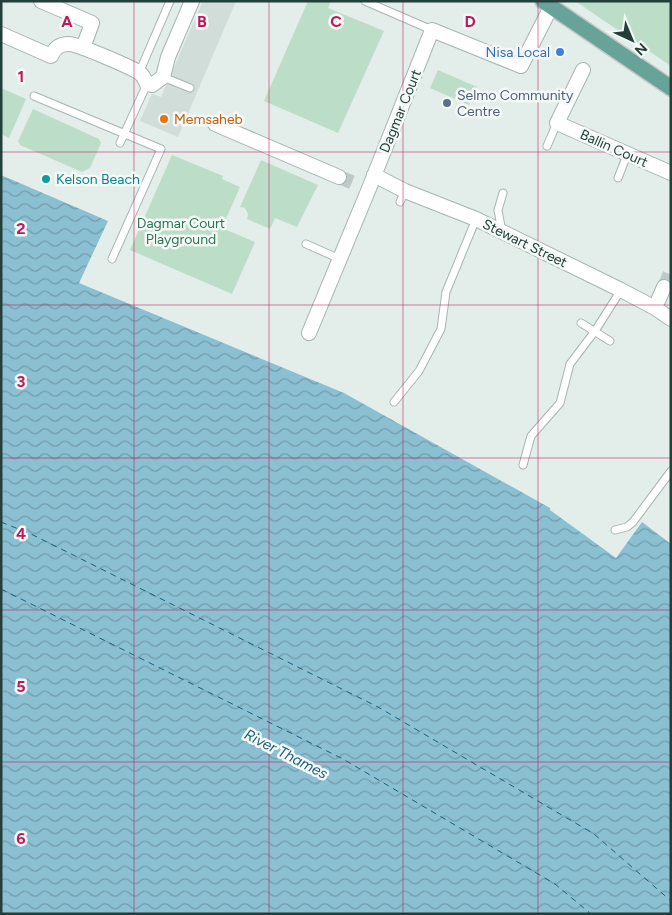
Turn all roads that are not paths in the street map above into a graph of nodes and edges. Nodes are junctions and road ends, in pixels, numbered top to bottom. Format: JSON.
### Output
{"nodes":[{"id":1,"x":41,"y":1,"type":"edge"},
{"id":2,"x":170,"y":1,"type":"edge"},
{"id":3,"x":192,"y":1,"type":"edge"},
{"id":4,"x":365,"y":1,"type":"edge"},
{"id":5,"x":547,"y":4,"type":"edge"},
{"id":6,"x":432,"y":30,"type":"junction"},
{"id":7,"x":1,"y":34,"type":"edge"},
{"id":8,"x":83,"y":48,"type":"junction"},
{"id":9,"x":583,"y":70,"type":"dead end"},
{"id":10,"x":163,"y":77,"type":"junction"},
{"id":11,"x":143,"y":78,"type":"junction"},
{"id":12,"x":190,"y":88,"type":"dead end"},
{"id":13,"x":671,"y":88,"type":"edge"},
{"id":14,"x":34,"y":96,"type":"dead end"},
{"id":15,"x":557,"y":123,"type":"junction"},
{"id":16,"x":216,"y":124,"type":"dead end"},
{"id":17,"x":125,"y":134,"type":"junction"},
{"id":18,"x":120,"y":143,"type":"dead end"},
{"id":19,"x":547,"y":146,"type":"dead end"},
{"id":20,"x":628,"y":155,"type":"junction"},
{"id":21,"x":671,"y":173,"type":"edge"},
{"id":22,"x":374,"y":175,"type":"junction"},
{"id":23,"x":339,"y":177,"type":"tunnel mouth"},
{"id":24,"x":618,"y":178,"type":"dead end"},
{"id":25,"x":356,"y":184,"type":"tunnel mouth"},
{"id":26,"x":368,"y":191,"type":"junction"},
{"id":27,"x":503,"y":193,"type":"dead end"},
{"id":28,"x":476,"y":219,"type":"junction"},
{"id":29,"x":502,"y":232,"type":"junction"},
{"id":30,"x":306,"y":244,"type":"dead end"},
{"id":31,"x":112,"y":259,"type":"dead end"},
{"id":32,"x":340,"y":259,"type":"junction"},
{"id":33,"x":621,"y":290,"type":"junction"},
{"id":34,"x":666,"y":292,"type":"tunnel mouth"},
{"id":35,"x":655,"y":308,"type":"junction"},
{"id":36,"x":671,"y":319,"type":"edge"},
{"id":37,"x":581,"y":323,"type":"dead end"},
{"id":38,"x":595,"y":331,"type":"junction"},
{"id":39,"x":309,"y":333,"type":"dead end"},
{"id":40,"x":610,"y":341,"type":"dead end"},
{"id":41,"x":394,"y":402,"type":"dead end"},
{"id":42,"x":523,"y":465,"type":"dead end"},
{"id":43,"x":671,"y":471,"type":"edge"},
{"id":44,"x":615,"y":530,"type":"dead end"}],
"edges":[{"from":1,"to":8,"type":"street"},
{"from":2,"to":11,"type":"lane"},
{"from":3,"to":10,"type":"street"},
{"from":4,"to":6,"type":"lane"},
{"from":5,"to":6,"type":"street"},
{"from":5,"to":13,"type":"main road"},
{"from":6,"to":22,"type":"street","name":"Dagmar Court"},
{"from":7,"to":8,"type":"street"},
{"from":8,"to":11,"type":"street"},
{"from":9,"to":15,"type":"street"},
{"from":10,"to":11,"type":"street"},
{"from":10,"to":12,"type":"lane"},
{"from":11,"to":17,"type":"lane"},
{"from":14,"to":17,"type":"lane"},
{"from":15,"to":19,"type":"lane"},
{"from":15,"to":20,"type":"street","name":"Ballin Court"},
{"from":16,"to":23,"type":"street"},
{"from":17,"to":18,"type":"lane"},
{"from":17,"to":31,"type":"lane"},
{"from":20,"to":21,"type":"street","name":"Ballin Court"},
{"from":20,"to":24,"type":"lane"},
{"from":22,"to":26,"type":"street","name":"Dagmar Court"},
{"from":22,"to":28,"type":"street","name":"Stewart Street"},
{"from":25,"to":26,"type":"street"},
{"from":26,"to":32,"type":"street","name":"Dagmar Court"},
{"from":27,"to":29,"type":"lane"},
{"from":28,"to":29,"type":"street","name":"Stewart Street"},
{"from":28,"to":41,"type":"lane"},
{"from":29,"to":33,"type":"street","name":"Stewart Street"},
{"from":30,"to":32,"type":"lane"},
{"from":32,"to":39,"type":"street","name":"Dagmar Court"},
{"from":33,"to":35,"type":"street","name":"Stewart Street"},
{"from":33,"to":38,"type":"lane"},
{"from":34,"to":35,"type":"street"},
{"from":35,"to":36,"type":"street","name":"Stewart Street"},
{"from":37,"to":38,"type":"lane"},
{"from":38,"to":40,"type":"lane"},
{"from":38,"to":42,"type":"lane"},
{"from":43,"to":44,"type":"lane"}]}
